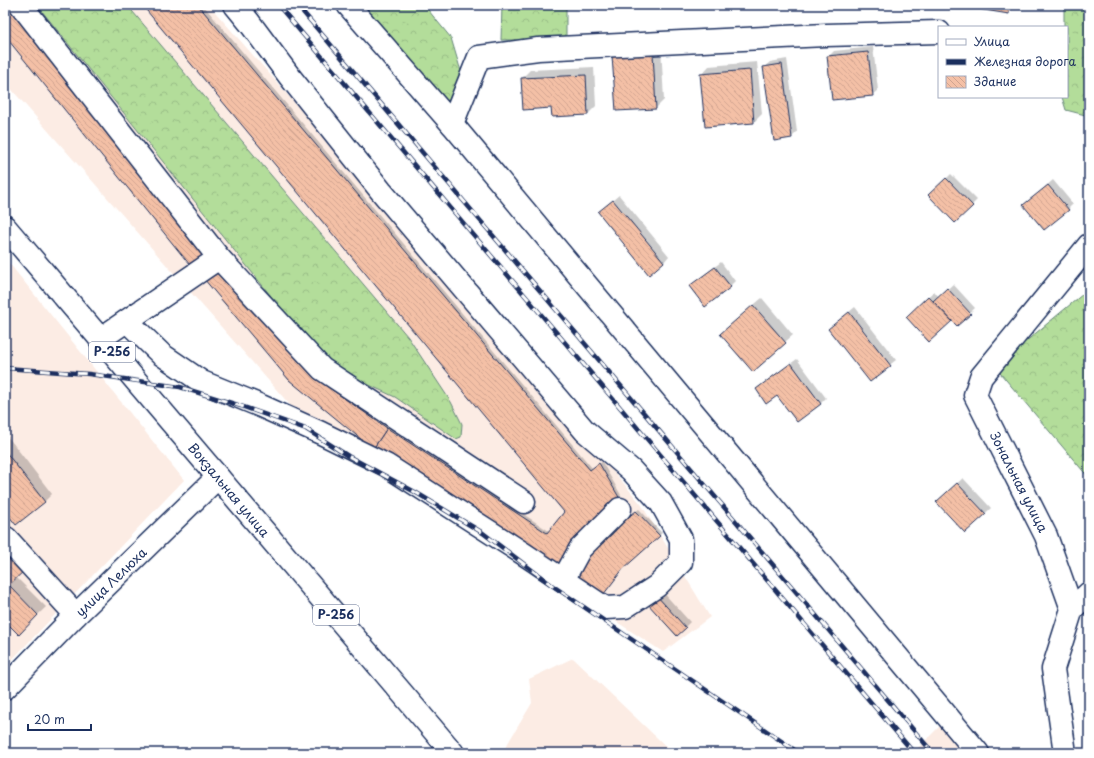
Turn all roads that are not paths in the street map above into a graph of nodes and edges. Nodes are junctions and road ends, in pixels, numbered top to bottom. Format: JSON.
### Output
{"nodes":[{"id":1,"x":21,"y":5,"type":"edge"},
{"id":2,"x":235,"y":5,"type":"edge"},
{"id":3,"x":348,"y":5,"type":"edge"},
{"id":4,"x":938,"y":32,"type":"edge"},
{"id":5,"x":452,"y":124,"type":"junction"},
{"id":6,"x":5,"y":227,"type":"edge"},
{"id":7,"x":1089,"y":246,"type":"edge"},
{"id":8,"x":219,"y":258,"type":"junction"},
{"id":9,"x":126,"y":321,"type":"junction"},
{"id":10,"x":100,"y":339,"type":"junction"},
{"id":11,"x":218,"y":477,"type":"junction"},
{"id":12,"x":524,"y":502,"type":"dead end"},
{"id":13,"x":620,"y":509,"type":"dead end"},
{"id":14,"x":6,"y":538,"type":"edge"},
{"id":15,"x":563,"y":580,"type":"junction"},
{"id":16,"x":1089,"y":593,"type":"edge"},
{"id":17,"x":1072,"y":609,"type":"junction"},
{"id":18,"x":76,"y":615,"type":"junction"},
{"id":19,"x":5,"y":688,"type":"edge"},
{"id":20,"x":453,"y":753,"type":"edge"},
{"id":21,"x":978,"y":753,"type":"edge"},
{"id":22,"x":1065,"y":753,"type":"edge"}],
"edges":[{"from":1,"to":8,"type":"main road"},
{"from":2,"to":15,"type":"main road"},
{"from":3,"to":5,"type":"main road"},
{"from":4,"to":5,"type":"main road"},
{"from":5,"to":21,"type":"main road"},
{"from":6,"to":10,"type":"main road","name":"Вокзальная улица","number":"Р-256"},
{"from":7,"to":17,"type":"main road","name":"Зональная улица"},
{"from":8,"to":9,"type":"main road"},
{"from":8,"to":12,"type":"main road"},
{"from":9,"to":10,"type":"main road"},
{"from":9,"to":15,"type":"main road"},
{"from":10,"to":11,"type":"main road","name":"Вокзальная улица","number":"Р-256"},
{"from":11,"to":18,"type":"main road","name":"улица Лелюха"},
{"from":11,"to":20,"type":"main road","name":"Вокзальная улица","number":"Р-256"},
{"from":13,"to":15,"type":"main road"},
{"from":14,"to":18,"type":"main road"},
{"from":16,"to":17,"type":"main road"},
{"from":17,"to":22,"type":"main road"},
{"from":18,"to":19,"type":"main road","name":"улица Лелюха"}]}
